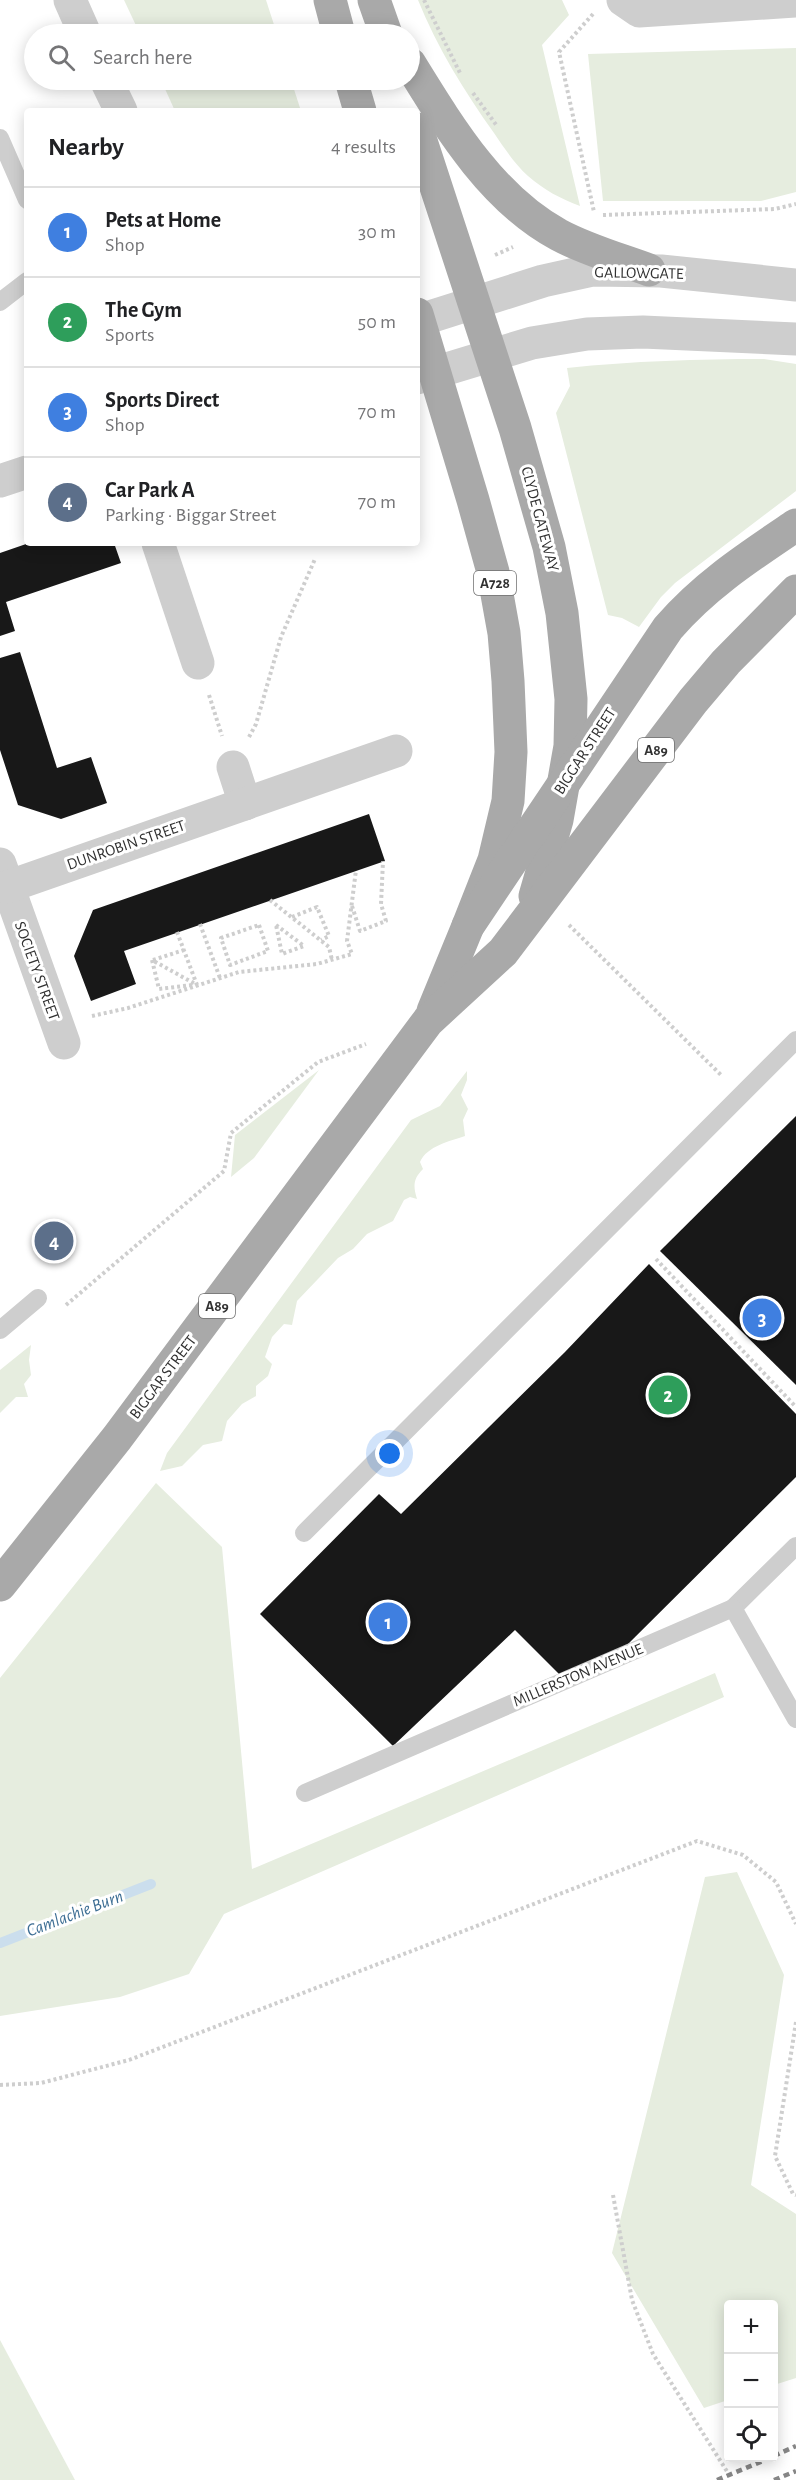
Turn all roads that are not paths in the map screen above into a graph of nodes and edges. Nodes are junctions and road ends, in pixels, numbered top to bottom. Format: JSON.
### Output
{"nodes":[{"id":1,"x":70,"y":0,"type":"edge"},
{"id":2,"x":330,"y":0,"type":"edge"},
{"id":3,"x":796,"y":1,"type":"edge"},
{"id":4,"x":610,"y":4,"type":"edge"},
{"id":5,"x":81,"y":24,"type":"edge"},
{"id":6,"x":336,"y":24,"type":"edge"},
{"id":7,"x":420,"y":80,"type":"edge"},
{"id":8,"x":111,"y":90,"type":"edge"},
{"id":9,"x":404,"y":90,"type":"edge"},
{"id":10,"x":120,"y":108,"type":"edge"},
{"id":11,"x":410,"y":108,"type":"edge"},
{"id":12,"x":0,"y":138,"type":"edge"},
{"id":13,"x":420,"y":138,"type":"edge"},
{"id":14,"x":24,"y":193,"type":"edge"},
{"id":15,"x":649,"y":270,"type":"junction"},
{"id":16,"x":24,"y":283,"type":"edge"},
{"id":17,"x":796,"y":285,"type":"edge"},
{"id":18,"x":0,"y":302,"type":"edge"},
{"id":19,"x":474,"y":302,"type":"junction"},
{"id":20,"x":420,"y":317,"type":"edge"},
{"id":21,"x":420,"y":332,"type":"edge"},
{"id":22,"x":796,"y":339,"type":"edge"},
{"id":23,"x":491,"y":355,"type":"junction"},
{"id":24,"x":426,"y":375,"type":"edge"},
{"id":25,"x":24,"y":473,"type":"edge"},
{"id":26,"x":0,"y":481,"type":"edge"},
{"id":27,"x":796,"y":525,"type":"edge"},
{"id":28,"x":159,"y":546,"type":"edge"},
{"id":29,"x":796,"y":591,"type":"edge"},
{"id":30,"x":198,"y":663,"type":"road end"},
{"id":31,"x":396,"y":751,"type":"dead end"},
{"id":32,"x":233,"y":767,"type":"road end"},
{"id":33,"x":566,"y":779,"type":"junction"},
{"id":34,"x":245,"y":804,"type":"junction"},
{"id":35,"x":4,"y":875,"type":"edge"},
{"id":36,"x":528,"y":920,"type":"junction"},
{"id":37,"x":468,"y":926,"type":"junction"},
{"id":38,"x":428,"y":1021,"type":"junction"},
{"id":39,"x":60,"y":1033,"type":"road end"},
{"id":40,"x":796,"y":1040,"type":"edge"},
{"id":41,"x":38,"y":1298,"type":"dead end"},
{"id":42,"x":0,"y":1330,"type":"edge"},
{"id":43,"x":304,"y":1533,"type":"dead end"},
{"id":44,"x":796,"y":1546,"type":"edge"},
{"id":45,"x":0,"y":1585,"type":"edge"},
{"id":46,"x":733,"y":1608,"type":"junction"},
{"id":47,"x":796,"y":1719,"type":"edge"},
{"id":48,"x":305,"y":1793,"type":"dead end"}],
"edges":[{"from":1,"to":5,"type":"street"},
{"from":2,"to":6,"type":"main road"},
{"from":3,"to":4,"type":"street"},
{"from":7,"to":15,"type":"main road"},
{"from":8,"to":10,"type":"street"},
{"from":9,"to":11,"type":"main road"},
{"from":12,"to":14,"type":"lane"},
{"from":13,"to":19,"type":"main road","name":"CLYDE GATEWAY"},
{"from":15,"to":17,"type":"street","name":"GALLOWGATE"},
{"from":15,"to":19,"type":"street","name":"GALLOWGATE"},
{"from":16,"to":18,"type":"lane"},
{"from":19,"to":20,"type":"street","name":"GALLOWGATE"},
{"from":19,"to":23,"type":"main road","name":"CLYDE GATEWAY"},
{"from":21,"to":24,"type":"main road","number":"A728"},
{"from":22,"to":23,"type":"street"},
{"from":23,"to":24,"type":"street"},
{"from":23,"to":33,"type":"main road","name":"CLYDE GATEWAY"},
{"from":24,"to":37,"type":"main road","number":"A728"},
{"from":25,"to":26,"type":"street"},
{"from":27,"to":33,"type":"main road","name":"BIGGAR STREET","number":"A89"},
{"from":28,"to":30,"type":"street"},
{"from":29,"to":36,"type":"main road","name":"BIGGAR STREET","number":"A89"},
{"from":31,"to":34,"type":"street","name":"DUNROBIN STREET"},
{"from":32,"to":34,"type":"street"},
{"from":33,"to":36,"type":"main road","name":"CLYDE GATEWAY"},
{"from":33,"to":37,"type":"main road","name":"BIGGAR STREET","number":"A89"},
{"from":34,"to":35,"type":"street","name":"DUNROBIN STREET"},
{"from":35,"to":39,"type":"street","name":"SOCIETY STREET"},
{"from":36,"to":38,"type":"main road","name":"BIGGAR STREET","number":"A89"},
{"from":37,"to":38,"type":"main road","name":"BIGGAR STREET","number":"A89"},
{"from":38,"to":45,"type":"main road","name":"BIGGAR STREET","number":"A89"},
{"from":40,"to":43,"type":"lane"},
{"from":41,"to":42,"type":"lane"},
{"from":44,"to":46,"type":"lane"},
{"from":46,"to":47,"type":"lane"},
{"from":46,"to":48,"type":"lane","name":"MILLERSTON AVENUE"}]}
